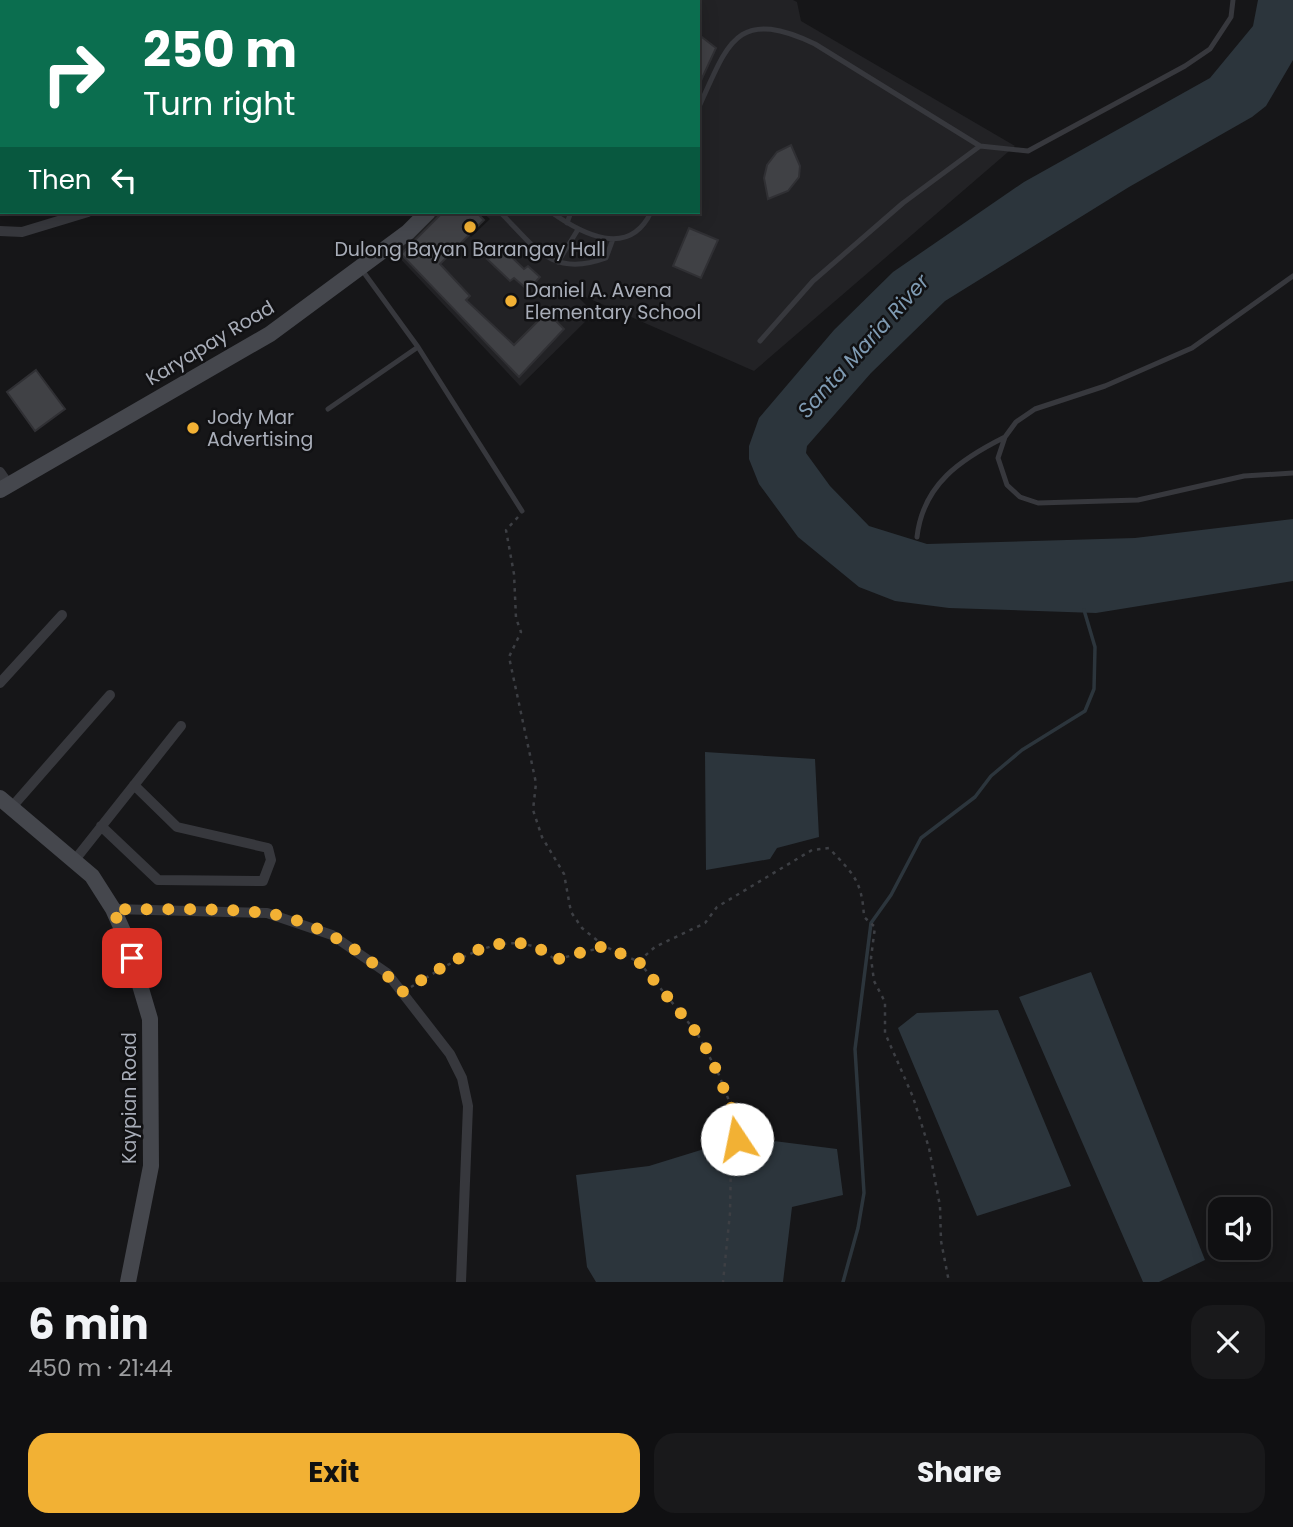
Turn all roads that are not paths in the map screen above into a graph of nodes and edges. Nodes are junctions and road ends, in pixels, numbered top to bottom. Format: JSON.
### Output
{"nodes":[{"id":1,"x":1233,"y":0,"type":"edge"},
{"id":2,"x":700,"y":105,"type":"edge"},
{"id":3,"x":980,"y":146,"type":"junction"},
{"id":4,"x":81,"y":214,"type":"edge"},
{"id":5,"x":426,"y":214,"type":"edge"},
{"id":6,"x":502,"y":214,"type":"edge"},
{"id":7,"x":554,"y":214,"type":"edge"},
{"id":8,"x":570,"y":214,"type":"edge"},
{"id":9,"x":650,"y":214,"type":"edge"},
{"id":10,"x":567,"y":223,"type":"junction"},
{"id":11,"x":0,"y":231,"type":"edge"},
{"id":12,"x":577,"y":231,"type":"junction"},
{"id":13,"x":613,"y":239,"type":"junction"},
{"id":14,"x":558,"y":262,"type":"junction"},
{"id":15,"x":360,"y":267,"type":"junction"},
{"id":16,"x":1293,"y":276,"type":"edge"},
{"id":17,"x":760,"y":341,"type":"dead end"},
{"id":18,"x":418,"y":347,"type":"junction"},
{"id":19,"x":328,"y":409,"type":"dead end"},
{"id":20,"x":1005,"y":436,"type":"junction"},
{"id":21,"x":1293,"y":473,"type":"edge"},
{"id":22,"x":3,"y":482,"type":"edge"},
{"id":23,"x":522,"y":511,"type":"road end"},
{"id":24,"x":917,"y":537,"type":"dead end"},
{"id":25,"x":62,"y":615,"type":"dead end"},
{"id":26,"x":0,"y":683,"type":"edge"},
{"id":27,"x":110,"y":695,"type":"dead end"},
{"id":28,"x":181,"y":726,"type":"dead end"},
{"id":29,"x":134,"y":785,"type":"junction"},
{"id":30,"x":6,"y":803,"type":"edge"},
{"id":31,"x":101,"y":826,"type":"junction"},
{"id":32,"x":74,"y":861,"type":"junction"},
{"id":33,"x":113,"y":909,"type":"junction"},
{"id":34,"x":128,"y":1282,"type":"edge"},
{"id":35,"x":461,"y":1282,"type":"edge"}],
"edges":[{"from":1,"to":3,"type":"lane"},
{"from":2,"to":3,"type":"lane"},
{"from":3,"to":17,"type":"lane"},
{"from":4,"to":11,"type":"street"},
{"from":5,"to":15,"type":"main road","name":"Karyapay Road"},
{"from":6,"to":14,"type":"lane"},
{"from":7,"to":10,"type":"lane"},
{"from":8,"to":10,"type":"lane"},
{"from":9,"to":13,"type":"lane"},
{"from":10,"to":12,"type":"lane"},
{"from":12,"to":13,"type":"lane"},
{"from":12,"to":14,"type":"lane"},
{"from":13,"to":14,"type":"lane"},
{"from":15,"to":18,"type":"lane"},
{"from":15,"to":22,"type":"main road","name":"Karyapay Road"},
{"from":16,"to":20,"type":"lane"},
{"from":18,"to":19,"type":"lane"},
{"from":18,"to":23,"type":"lane"},
{"from":20,"to":21,"type":"lane"},
{"from":20,"to":24,"type":"lane"},
{"from":25,"to":26,"type":"street"},
{"from":27,"to":30,"type":"street"},
{"from":28,"to":29,"type":"street"},
{"from":29,"to":31,"type":"street"},
{"from":29,"to":31,"type":"street"},
{"from":30,"to":32,"type":"main road","name":"Kaypian Road"},
{"from":31,"to":32,"type":"street"},
{"from":32,"to":33,"type":"main road","name":"Kaypian Road"},
{"from":33,"to":34,"type":"main road","name":"Kaypian Road"},
{"from":33,"to":35,"type":"street"}]}
